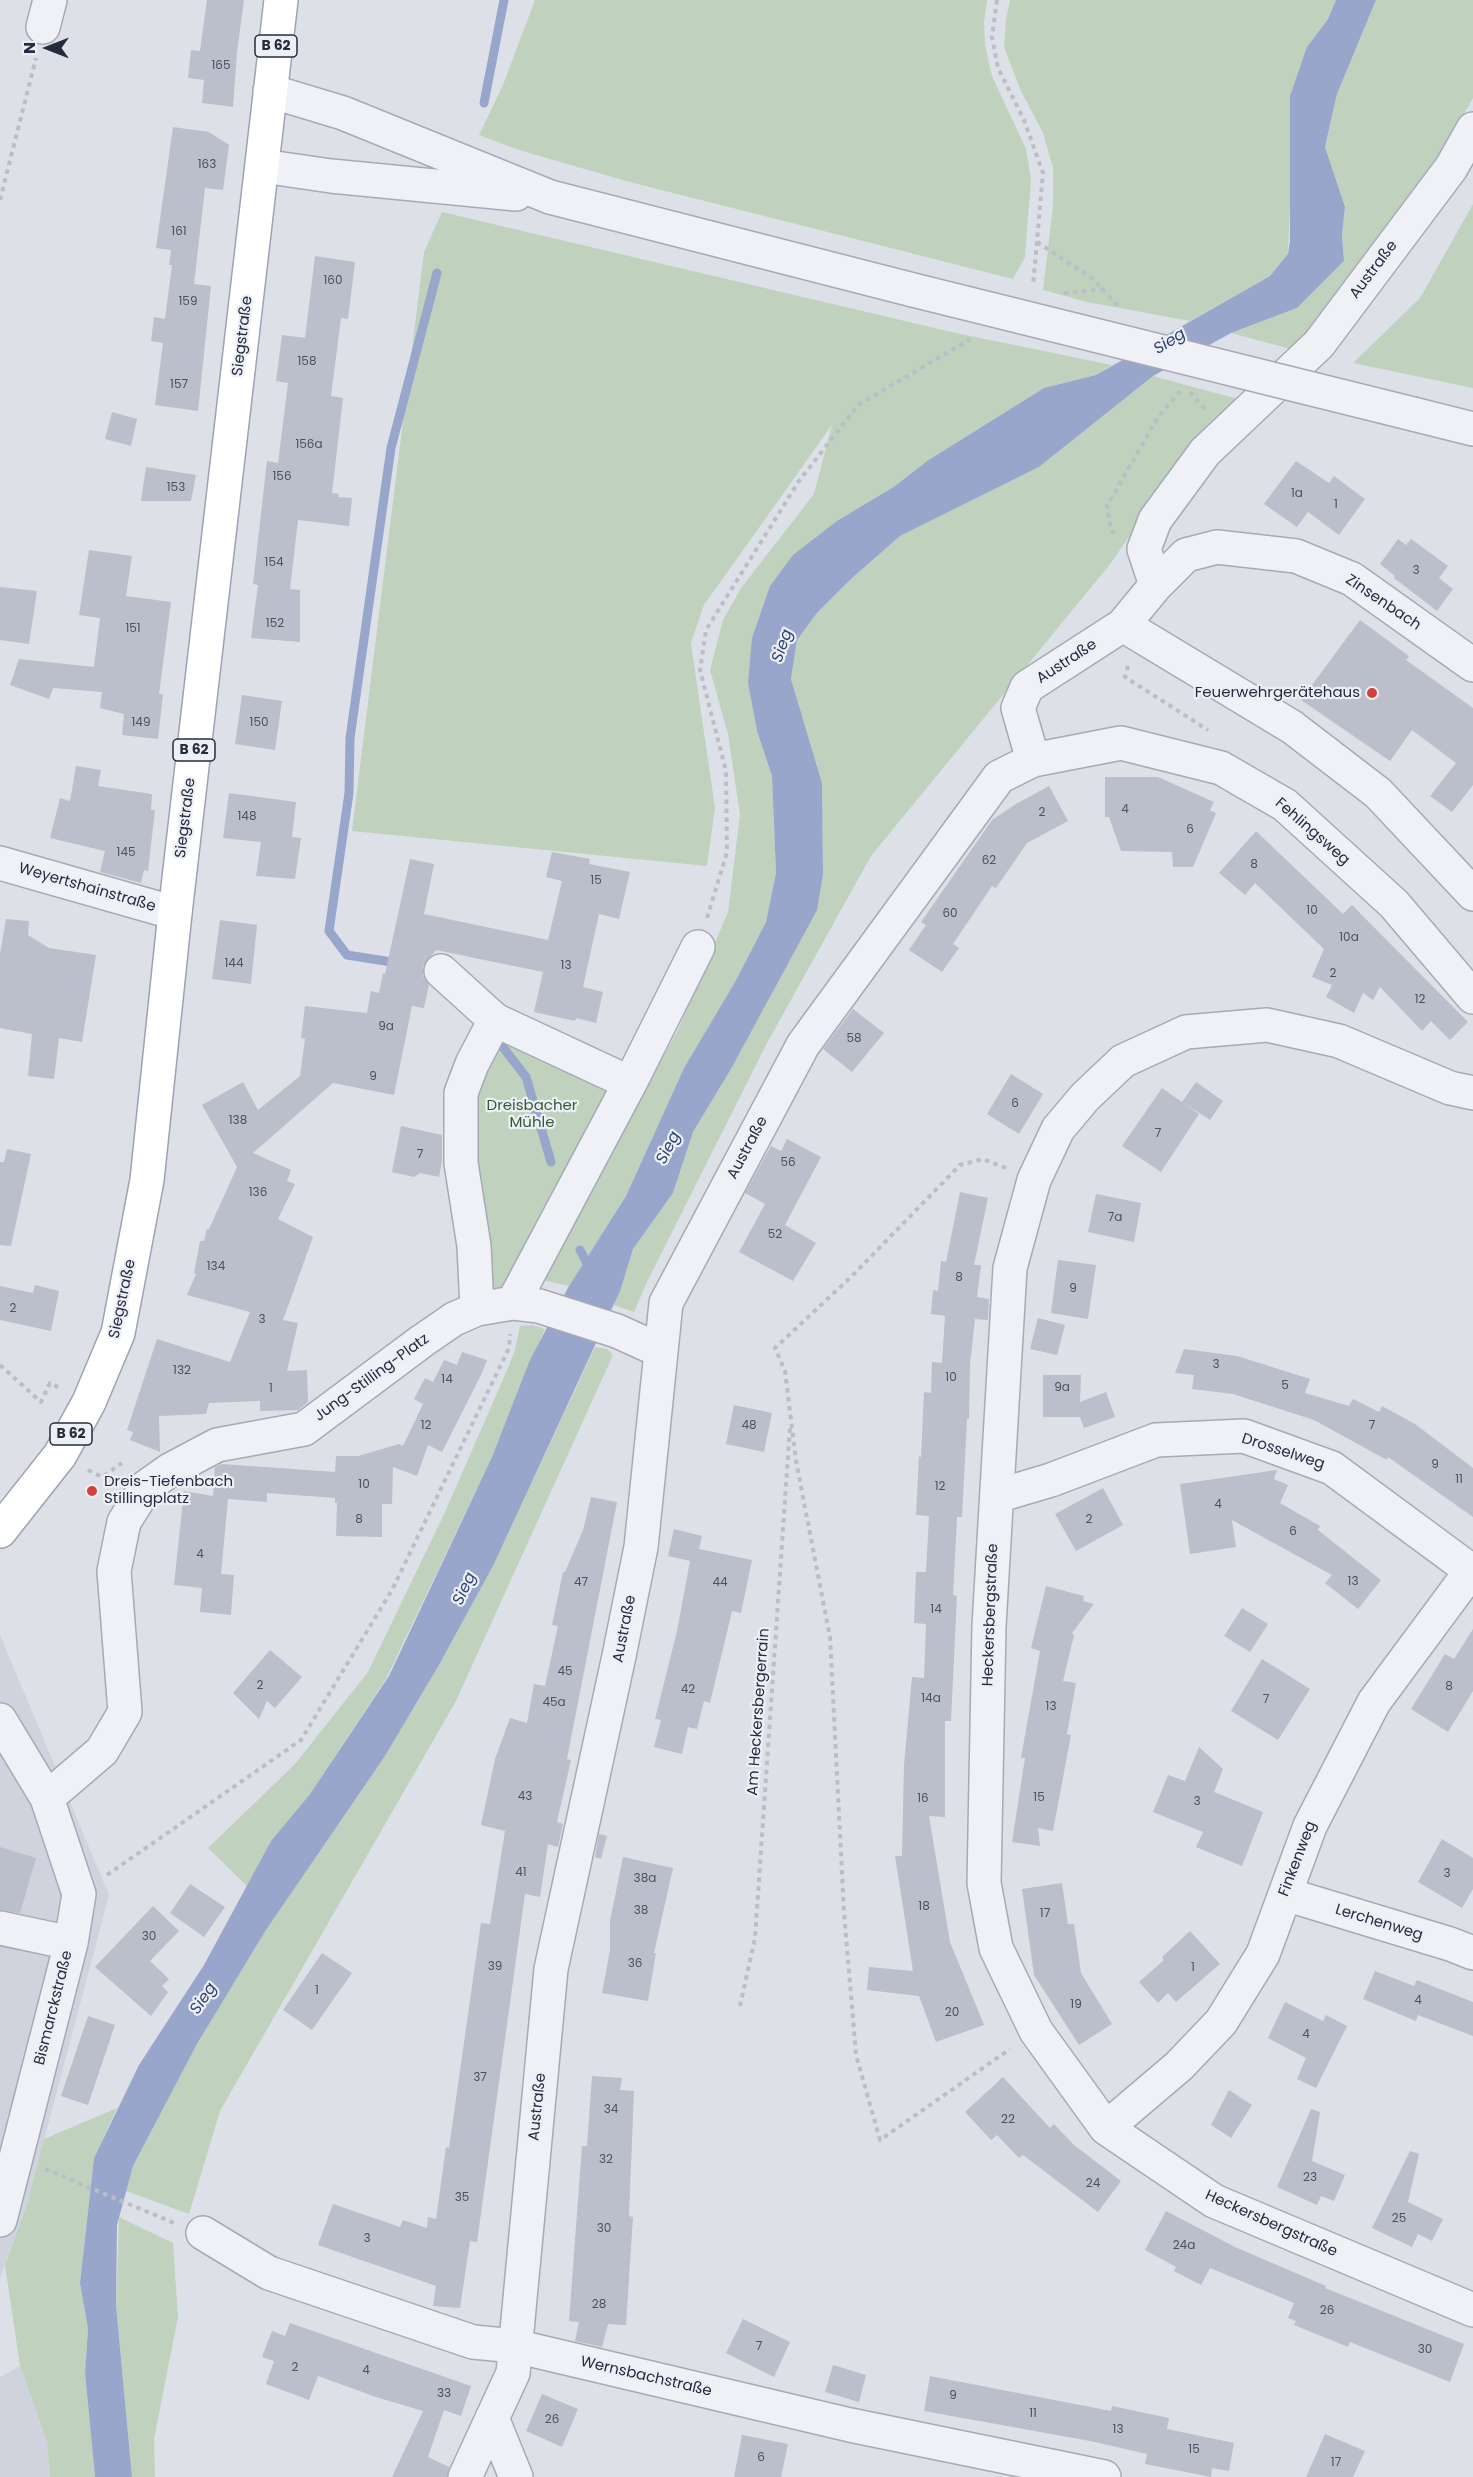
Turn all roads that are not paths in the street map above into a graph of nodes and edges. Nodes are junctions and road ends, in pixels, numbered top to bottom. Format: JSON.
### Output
{"nodes":[{"id":1,"x":281,"y":0,"type":"edge"},
{"id":2,"x":270,"y":92,"type":"junction"},
{"id":3,"x":1473,"y":129,"type":"edge"},
{"id":4,"x":262,"y":166,"type":"junction"},
{"id":5,"x":550,"y":197,"type":"junction"},
{"id":6,"x":1473,"y":429,"type":"edge"},
{"id":7,"x":1156,"y":585,"type":"junction"},
{"id":8,"x":1129,"y":629,"type":"junction"},
{"id":9,"x":1473,"y":665,"type":"edge"},
{"id":10,"x":1034,"y":760,"type":"junction"},
{"id":11,"x":0,"y":863,"type":"edge"},
{"id":12,"x":1473,"y":894,"type":"edge"},
{"id":13,"x":175,"y":913,"type":"junction"},
{"id":14,"x":698,"y":947,"type":"road end"},
{"id":15,"x":441,"y":971,"type":"dead end"},
{"id":16,"x":1473,"y":997,"type":"edge"},
{"id":17,"x":495,"y":1020,"type":"junction"},
{"id":18,"x":630,"y":1083,"type":"junction"},
{"id":19,"x":1473,"y":1093,"type":"edge"},
{"id":20,"x":526,"y":1305,"type":"junction"},
{"id":21,"x":477,"y":1309,"type":"junction"},
{"id":22,"x":661,"y":1351,"type":"junction"},
{"id":23,"x":997,"y":1496,"type":"junction"},
{"id":24,"x":0,"y":1531,"type":"edge"},
{"id":25,"x":1472,"y":1571,"type":"edge"},
{"id":26,"x":0,"y":1720,"type":"edge"},
{"id":27,"x":0,"y":1754,"type":"edge"},
{"id":28,"x":47,"y":1798,"type":"junction"},
{"id":29,"x":1285,"y":1894,"type":"junction"},
{"id":30,"x":0,"y":1928,"type":"edge"},
{"id":31,"x":71,"y":1942,"type":"junction"},
{"id":32,"x":1473,"y":1953,"type":"edge"},
{"id":33,"x":1106,"y":2128,"type":"junction"},
{"id":34,"x":0,"y":2220,"type":"edge"},
{"id":35,"x":203,"y":2233,"type":"dead end"},
{"id":36,"x":1473,"y":2310,"type":"edge"},
{"id":37,"x":515,"y":2346,"type":"junction"},
{"id":38,"x":492,"y":2418,"type":"junction"},
{"id":39,"x":465,"y":2477,"type":"edge"},
{"id":40,"x":516,"y":2477,"type":"edge"},
{"id":41,"x":1104,"y":2477,"type":"edge"}],
"edges":[{"from":1,"to":2,"type":"main road","name":"Siegstraße","number":"B 62"},
{"from":2,"to":4,"type":"main road","name":"Siegstraße","number":"B 62"},
{"from":2,"to":5,"type":"street"},
{"from":3,"to":7,"type":"street","name":"Austraße"},
{"from":4,"to":5,"type":"street"},
{"from":4,"to":13,"type":"main road","name":"Siegstraße","number":"B 62"},
{"from":5,"to":6,"type":"street","bridge":true},
{"from":7,"to":8,"type":"street","name":"Austraße"},
{"from":7,"to":9,"type":"street","name":"Zinsenbach"},
{"from":8,"to":10,"type":"street","name":"Austraße"},
{"from":8,"to":12,"type":"street"},
{"from":10,"to":16,"type":"street","name":"Fehlingsweg"},
{"from":10,"to":22,"type":"street","name":"Austraße"},
{"from":11,"to":13,"type":"street","name":"Weyertshainstraße"},
{"from":13,"to":24,"type":"main road","name":"Siegstraße","number":"B 62"},
{"from":14,"to":18,"type":"street"},
{"from":15,"to":17,"type":"street"},
{"from":17,"to":18,"type":"street"},
{"from":17,"to":21,"type":"street"},
{"from":18,"to":20,"type":"street"},
{"from":19,"to":23,"type":"street","name":"Heckersbergstraße"},
{"from":20,"to":21,"type":"street","name":"Jung-Stilling-Platz"},
{"from":20,"to":22,"type":"street","name":"Jung-Stilling-Platz"},
{"from":21,"to":28,"type":"street","name":"Jung-Stilling-Platz"},
{"from":22,"to":37,"type":"street","name":"Austraße"},
{"from":23,"to":25,"type":"street","name":"Drosselweg"},
{"from":23,"to":33,"type":"street","name":"Heckersbergstraße"},
{"from":25,"to":29,"type":"street","name":"Finkenweg"},
{"from":26,"to":28,"type":"street","name":"Bismarckstraße"},
{"from":27,"to":28,"type":"street","name":"Bismarckstraße"},
{"from":28,"to":31,"type":"street","name":"Bismarckstraße"},
{"from":29,"to":32,"type":"street","name":"Lerchenweg"},
{"from":29,"to":33,"type":"street","name":"Finkenweg"},
{"from":30,"to":31,"type":"street"},
{"from":31,"to":34,"type":"street","name":"Bismarckstraße"},
{"from":33,"to":36,"type":"street","name":"Heckersbergstraße"},
{"from":35,"to":37,"type":"street","name":"Wernsbachstraße"},
{"from":37,"to":38,"type":"street","name":"Austraße"},
{"from":37,"to":41,"type":"street","name":"Wernsbachstraße"},
{"from":38,"to":39,"type":"street","name":"Austraße"},
{"from":38,"to":40,"type":"street"}]}
